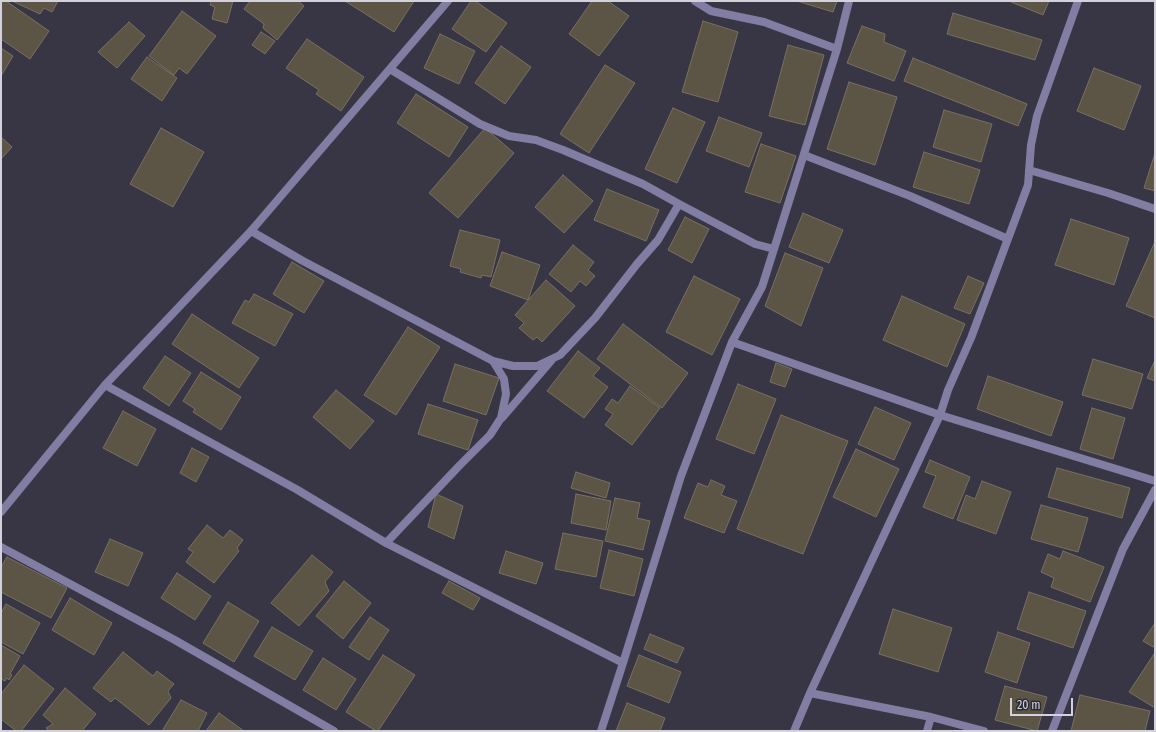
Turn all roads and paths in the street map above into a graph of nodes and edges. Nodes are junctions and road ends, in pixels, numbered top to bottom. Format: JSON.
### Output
{"nodes":[{"id":1,"x":448,"y":1,"type":"edge"},
{"id":2,"x":695,"y":1,"type":"edge"},
{"id":3,"x":849,"y":1,"type":"edge"},
{"id":4,"x":1078,"y":1,"type":"edge"},
{"id":5,"x":837,"y":49,"type":"junction"},
{"id":6,"x":390,"y":69,"type":"junction"},
{"id":7,"x":804,"y":155,"type":"junction"},
{"id":8,"x":1030,"y":170,"type":"junction"},
{"id":9,"x":679,"y":204,"type":"junction"},
{"id":10,"x":1155,"y":209,"type":"edge"},
{"id":11,"x":251,"y":231,"type":"junction"},
{"id":12,"x":1008,"y":239,"type":"junction"},
{"id":13,"x":774,"y":249,"type":"junction"},
{"id":14,"x":732,"y":342,"type":"junction"},
{"id":15,"x":553,"y":359,"type":"junction"},
{"id":16,"x":493,"y":361,"type":"junction"},
{"id":17,"x":106,"y":385,"type":"junction"},
{"id":18,"x":940,"y":415,"type":"junction"},
{"id":19,"x":501,"y":418,"type":"junction"},
{"id":20,"x":1155,"y":481,"type":"edge"},
{"id":21,"x":1155,"y":490,"type":"edge"},
{"id":22,"x":1,"y":512,"type":"edge"},
{"id":23,"x":386,"y":544,"type":"junction"},
{"id":24,"x":1,"y":547,"type":"edge"},
{"id":25,"x":623,"y":663,"type":"junction"},
{"id":26,"x":810,"y":693,"type":"junction"},
{"id":27,"x":931,"y":716,"type":"junction"},
{"id":28,"x":334,"y":731,"type":"edge"},
{"id":29,"x":601,"y":731,"type":"edge"},
{"id":30,"x":794,"y":731,"type":"edge"},
{"id":31,"x":927,"y":731,"type":"edge"},
{"id":32,"x":984,"y":731,"type":"edge"},
{"id":33,"x":1052,"y":731,"type":"edge"}],
"edges":[{"from":1,"to":6,"type":"street"},
{"from":2,"to":5,"type":"street"},
{"from":3,"to":5,"type":"street"},
{"from":4,"to":8,"type":"street"},
{"from":5,"to":7,"type":"street"},
{"from":6,"to":9,"type":"street"},
{"from":6,"to":11,"type":"street"},
{"from":7,"to":12,"type":"street"},
{"from":7,"to":13,"type":"street"},
{"from":8,"to":10,"type":"street"},
{"from":8,"to":12,"type":"street"},
{"from":9,"to":13,"type":"street"},
{"from":9,"to":15,"type":"street"},
{"from":11,"to":16,"type":"street"},
{"from":11,"to":17,"type":"street"},
{"from":12,"to":18,"type":"street"},
{"from":13,"to":14,"type":"street"},
{"from":14,"to":18,"type":"street"},
{"from":14,"to":25,"type":"street"},
{"from":15,"to":16,"type":"street"},
{"from":15,"to":19,"type":"street"},
{"from":16,"to":19,"type":"street"},
{"from":17,"to":22,"type":"street"},
{"from":17,"to":23,"type":"street"},
{"from":18,"to":20,"type":"street"},
{"from":18,"to":26,"type":"street"},
{"from":19,"to":23,"type":"street"},
{"from":21,"to":33,"type":"street"},
{"from":23,"to":25,"type":"street"},
{"from":24,"to":28,"type":"street"},
{"from":25,"to":29,"type":"street"},
{"from":26,"to":27,"type":"street"},
{"from":26,"to":30,"type":"street"},
{"from":27,"to":31,"type":"street"},
{"from":27,"to":32,"type":"street"}]}
